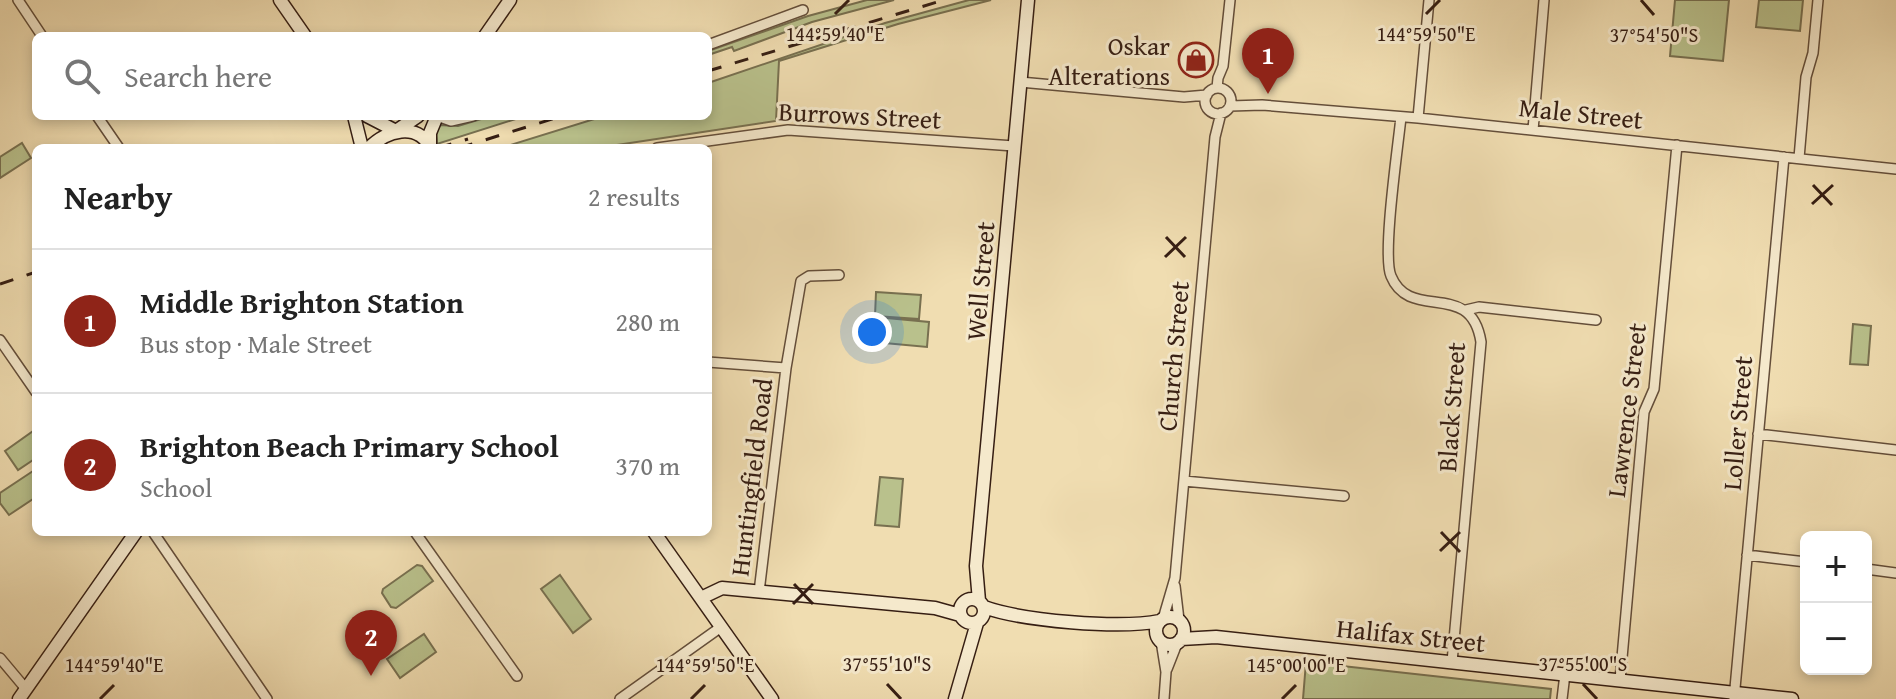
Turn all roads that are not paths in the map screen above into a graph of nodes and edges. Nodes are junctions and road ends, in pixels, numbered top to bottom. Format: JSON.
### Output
{"nodes":[{"id":1,"x":18,"y":0,"type":"edge"},
{"id":2,"x":280,"y":0,"type":"edge"},
{"id":3,"x":510,"y":0,"type":"edge"},
{"id":4,"x":1028,"y":0,"type":"edge"},
{"id":5,"x":1230,"y":0,"type":"edge"},
{"id":6,"x":1429,"y":0,"type":"edge"},
{"id":7,"x":1544,"y":0,"type":"edge"},
{"id":8,"x":1818,"y":0,"type":"edge"},
{"id":9,"x":803,"y":10,"type":"dead end"},
{"id":10,"x":39,"y":32,"type":"edge"},
{"id":11,"x":302,"y":32,"type":"edge"},
{"id":12,"x":488,"y":32,"type":"edge"},
{"id":13,"x":712,"y":44,"type":"edge"},
{"id":14,"x":1020,"y":82,"type":"junction"},
{"id":15,"x":1226,"y":95,"type":"junction"},
{"id":16,"x":1211,"y":106,"type":"junction"},
{"id":17,"x":1401,"y":117,"type":"junction"},
{"id":18,"x":1418,"y":118,"type":"junction"},
{"id":19,"x":100,"y":120,"type":"edge"},
{"id":20,"x":355,"y":120,"type":"edge"},
{"id":21,"x":375,"y":120,"type":"edge"},
{"id":22,"x":412,"y":120,"type":"edge"},
{"id":23,"x":435,"y":120,"type":"edge"},
{"id":24,"x":1533,"y":130,"type":"junction"},
{"id":25,"x":396,"y":131,"type":"junction"},
{"id":26,"x":116,"y":144,"type":"edge"},
{"id":27,"x":361,"y":144,"type":"edge"},
{"id":28,"x":373,"y":144,"type":"edge"},
{"id":29,"x":427,"y":144,"type":"edge"},
{"id":30,"x":430,"y":144,"type":"edge"},
{"id":31,"x":686,"y":144,"type":"edge"},
{"id":32,"x":1677,"y":145,"type":"junction"},
{"id":33,"x":1014,"y":146,"type":"junction"},
{"id":34,"x":1784,"y":157,"type":"junction"},
{"id":35,"x":1799,"y":158,"type":"junction"},
{"id":36,"x":1896,"y":169,"type":"edge"},
{"id":37,"x":839,"y":275,"type":"dead end"},
{"id":38,"x":1466,"y":310,"type":"junction"},
{"id":39,"x":1596,"y":320,"type":"dead end"},
{"id":40,"x":0,"y":340,"type":"edge"},
{"id":41,"x":712,"y":362,"type":"edge"},
{"id":42,"x":786,"y":368,"type":"junction"},
{"id":43,"x":32,"y":386,"type":"edge"},
{"id":44,"x":1758,"y":434,"type":"junction"},
{"id":45,"x":1896,"y":450,"type":"edge"},
{"id":46,"x":1184,"y":481,"type":"junction"},
{"id":47,"x":1344,"y":496,"type":"dead end"},
{"id":48,"x":133,"y":536,"type":"edge"},
{"id":49,"x":156,"y":536,"type":"edge"},
{"id":50,"x":418,"y":536,"type":"edge"},
{"id":51,"x":657,"y":536,"type":"edge"},
{"id":52,"x":1747,"y":555,"type":"junction"},
{"id":53,"x":1800,"y":561,"type":"edge"},
{"id":54,"x":1872,"y":570,"type":"edge"},
{"id":55,"x":1896,"y":573,"type":"edge"},
{"id":56,"x":1175,"y":578,"type":"junction"},
{"id":57,"x":759,"y":592,"type":"junction"},
{"id":58,"x":701,"y":598,"type":"junction"},
{"id":59,"x":972,"y":611,"type":"junction"},
{"id":60,"x":1161,"y":620,"type":"junction"},
{"id":61,"x":1120,"y":625,"type":"junction"},
{"id":62,"x":721,"y":627,"type":"junction"},
{"id":63,"x":1180,"y":632,"type":"junction"},
{"id":64,"x":1159,"y":639,"type":"junction"},
{"id":65,"x":0,"y":658,"type":"edge"},
{"id":66,"x":1452,"y":662,"type":"junction"},
{"id":67,"x":1166,"y":672,"type":"junction"},
{"id":68,"x":1565,"y":674,"type":"junction"},
{"id":69,"x":517,"y":676,"type":"dead end"},
{"id":70,"x":1620,"y":680,"type":"junction"},
{"id":71,"x":23,"y":694,"type":"edge"},
{"id":72,"x":1734,"y":696,"type":"edge"},
{"id":73,"x":267,"y":699,"type":"edge"},
{"id":74,"x":620,"y":699,"type":"edge"},
{"id":75,"x":772,"y":699,"type":"edge"},
{"id":76,"x":955,"y":699,"type":"edge"},
{"id":77,"x":1164,"y":699,"type":"edge"},
{"id":78,"x":1562,"y":699,"type":"edge"},
{"id":79,"x":1792,"y":699,"type":"edge"}],
"edges":[{"from":1,"to":10,"type":"street"},
{"from":2,"to":11,"type":"street"},
{"from":3,"to":12,"type":"street"},
{"from":4,"to":14,"type":"street","name":"Well Street"},
{"from":5,"to":15,"type":"street"},
{"from":6,"to":18,"type":"street"},
{"from":7,"to":24,"type":"street"},
{"from":8,"to":35,"type":"street"},
{"from":9,"to":13,"type":"street"},
{"from":14,"to":16,"type":"street"},
{"from":14,"to":33,"type":"street","name":"Well Street"},
{"from":15,"to":16,"type":"street"},
{"from":15,"to":16,"type":"street"},
{"from":15,"to":17,"type":"street","name":"Male Street"},
{"from":16,"to":46,"type":"street","name":"Church Street"},
{"from":17,"to":18,"type":"street","name":"Male Street"},
{"from":17,"to":38,"type":"street","name":"Black Street"},
{"from":18,"to":24,"type":"street","name":"Male Street"},
{"from":19,"to":26,"type":"street"},
{"from":20,"to":27,"type":"street"},
{"from":21,"to":25,"type":"street"},
{"from":22,"to":25,"type":"street"},
{"from":23,"to":30,"type":"street"},
{"from":24,"to":32,"type":"street","name":"Male Street"},
{"from":25,"to":28,"type":"street"},
{"from":25,"to":29,"type":"street"},
{"from":31,"to":33,"type":"street","name":"Burrows Street"},
{"from":32,"to":34,"type":"street","name":"Male Street"},
{"from":32,"to":70,"type":"street","name":"Lawrence Street"},
{"from":33,"to":59,"type":"street","name":"Well Street"},
{"from":34,"to":35,"type":"street","name":"Male Street"},
{"from":34,"to":44,"type":"street","name":"Loller Street"},
{"from":35,"to":36,"type":"street","name":"Male Street"},
{"from":37,"to":42,"type":"street","name":"Huntingfield Road"},
{"from":38,"to":39,"type":"street"},
{"from":38,"to":66,"type":"street","name":"Black Street"},
{"from":40,"to":43,"type":"street"},
{"from":41,"to":42,"type":"street","name":"Huntingfield Road"},
{"from":42,"to":57,"type":"street","name":"Huntingfield Road"},
{"from":44,"to":45,"type":"street"},
{"from":44,"to":52,"type":"street","name":"Loller Street"},
{"from":46,"to":47,"type":"street"},
{"from":46,"to":56,"type":"street","name":"Church Street"},
{"from":48,"to":71,"type":"street"},
{"from":49,"to":73,"type":"street"},
{"from":50,"to":69,"type":"street"},
{"from":51,"to":58,"type":"street"},
{"from":52,"to":53,"type":"street"},
{"from":52,"to":72,"type":"street","name":"Loller Street"},
{"from":54,"to":55,"type":"street"},
{"from":56,"to":60,"type":"street","name":"Church Street"},
{"from":56,"to":63,"type":"street","name":"Church Street"},
{"from":57,"to":58,"type":"street"},
{"from":57,"to":59,"type":"street"},
{"from":58,"to":62,"type":"street"},
{"from":59,"to":61,"type":"street"},
{"from":59,"to":76,"type":"street","name":"Well Street"},
{"from":60,"to":61,"type":"street"},
{"from":60,"to":63,"type":"street"},
{"from":60,"to":64,"type":"street"},
{"from":61,"to":64,"type":"street"},
{"from":62,"to":74,"type":"street"},
{"from":62,"to":75,"type":"street"},
{"from":63,"to":64,"type":"street"},
{"from":63,"to":66,"type":"street","name":"Halifax Street"},
{"from":63,"to":67,"type":"street","name":"Church Street"},
{"from":64,"to":67,"type":"street","name":"Church Street"},
{"from":65,"to":71,"type":"street"},
{"from":66,"to":68,"type":"street","name":"Halifax Street"},
{"from":67,"to":77,"type":"street","name":"Church Street"},
{"from":68,"to":70,"type":"street","name":"Halifax Street"},
{"from":68,"to":78,"type":"street"},
{"from":70,"to":72,"type":"street","name":"Halifax Street"},
{"from":72,"to":79,"type":"street","name":"Halifax Street"}]}
